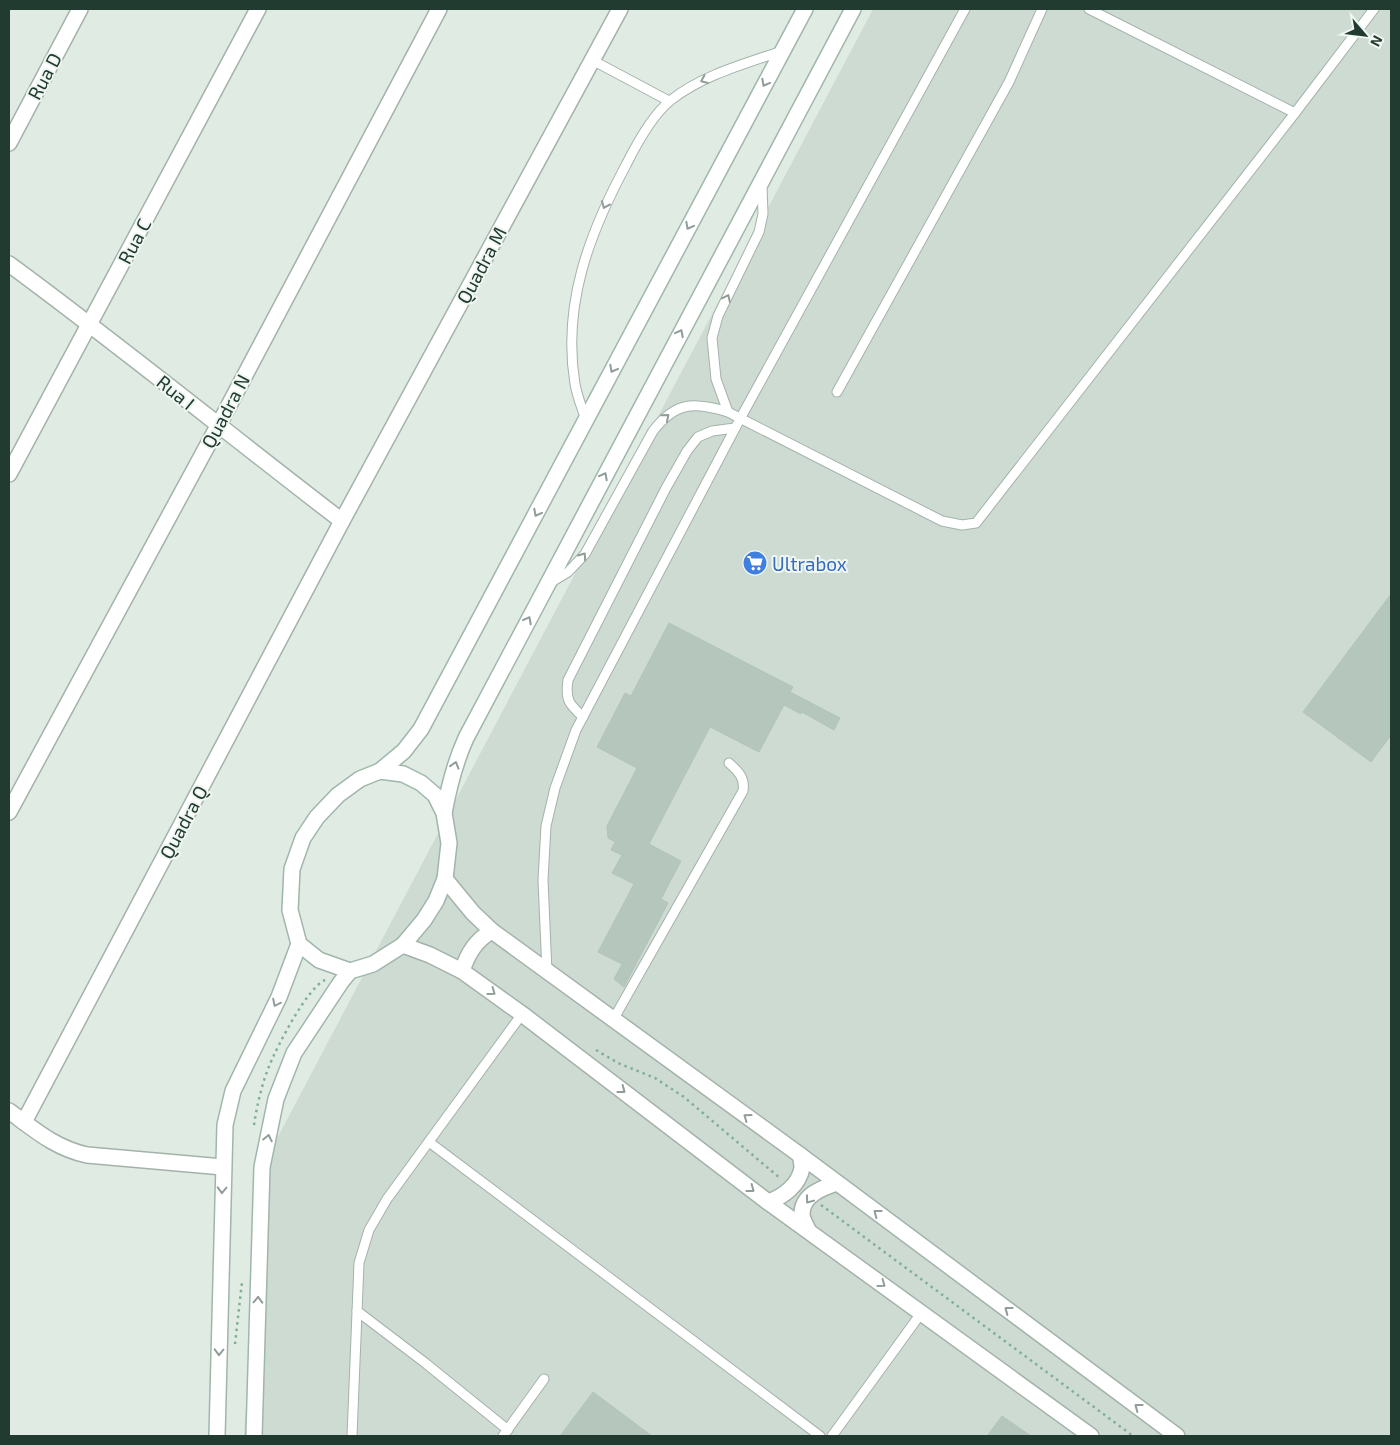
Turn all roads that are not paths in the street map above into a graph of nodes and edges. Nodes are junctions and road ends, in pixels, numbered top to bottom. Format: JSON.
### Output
{"nodes":[{"id":1,"x":80,"y":9,"type":"edge"},
{"id":2,"x":258,"y":9,"type":"edge"},
{"id":3,"x":439,"y":9,"type":"edge"},
{"id":4,"x":620,"y":9,"type":"edge"},
{"id":5,"x":805,"y":9,"type":"edge"},
{"id":6,"x":853,"y":9,"type":"edge"},
{"id":7,"x":965,"y":9,"type":"edge"},
{"id":8,"x":1042,"y":9,"type":"edge"},
{"id":9,"x":1090,"y":9,"type":"edge"},
{"id":10,"x":1374,"y":9,"type":"edge"},
{"id":11,"x":782,"y":51,"type":"junction"},
{"id":12,"x":592,"y":60,"type":"junction"},
{"id":13,"x":669,"y":101,"type":"junction"},
{"id":14,"x":1296,"y":113,"type":"junction"},
{"id":15,"x":9,"y":142,"type":"edge"},
{"id":16,"x":761,"y":181,"type":"junction"},
{"id":17,"x":9,"y":264,"type":"edge"},
{"id":18,"x":90,"y":323,"type":"junction"},
{"id":19,"x":837,"y":392,"type":"dead end"},
{"id":20,"x":728,"y":412,"type":"junction"},
{"id":21,"x":740,"y":419,"type":"junction"},
{"id":22,"x":586,"y":420,"type":"junction"},
{"id":23,"x":218,"y":426,"type":"junction"},
{"id":24,"x":735,"y":428,"type":"junction"},
{"id":25,"x":9,"y":474,"type":"edge"},
{"id":26,"x":342,"y":521,"type":"junction"},
{"id":27,"x":546,"y":586,"type":"junction"},
{"id":28,"x":583,"y":717,"type":"junction"},
{"id":29,"x":729,"y":763,"type":"dead end"},
{"id":30,"x":380,"y":772,"type":"junction"},
{"id":31,"x":9,"y":812,"type":"edge"},
{"id":32,"x":444,"y":812,"type":"junction"},
{"id":33,"x":445,"y":879,"type":"junction"},
{"id":34,"x":492,"y":931,"type":"junction"},
{"id":35,"x":299,"y":944,"type":"junction"},
{"id":36,"x":403,"y":945,"type":"junction"},
{"id":37,"x":350,"y":971,"type":"junction"},
{"id":38,"x":462,"y":971,"type":"junction"},
{"id":39,"x":547,"y":972,"type":"junction"},
{"id":40,"x":522,"y":1014,"type":"junction"},
{"id":41,"x":612,"y":1020,"type":"junction"},
{"id":42,"x":9,"y":1111,"type":"edge"},
{"id":43,"x":24,"y":1122,"type":"junction"},
{"id":44,"x":430,"y":1142,"type":"junction"},
{"id":45,"x":800,"y":1156,"type":"junction"},
{"id":46,"x":223,"y":1167,"type":"junction"},
{"id":47,"x":837,"y":1184,"type":"junction"},
{"id":48,"x":768,"y":1202,"type":"junction"},
{"id":49,"x":808,"y":1230,"type":"junction"},
{"id":50,"x":357,"y":1311,"type":"junction"},
{"id":51,"x":922,"y":1312,"type":"junction"},
{"id":52,"x":544,"y":1379,"type":"dead end"},
{"id":53,"x":506,"y":1433,"type":"edge"},
{"id":54,"x":217,"y":1436,"type":"edge"},
{"id":55,"x":254,"y":1436,"type":"edge"},
{"id":56,"x":352,"y":1436,"type":"edge"},
{"id":57,"x":820,"y":1436,"type":"edge"},
{"id":58,"x":832,"y":1436,"type":"edge"},
{"id":59,"x":1090,"y":1436,"type":"edge"},
{"id":60,"x":1177,"y":1436,"type":"edge"}],
"edges":[{"from":1,"to":15,"type":"street","name":"Rua D"},
{"from":2,"to":18,"type":"street","name":"Rua C"},
{"from":3,"to":23,"type":"street","name":"Quadra N"},
{"from":4,"to":12,"type":"street","name":"Quadra M"},
{"from":5,"to":11,"type":"street"},
{"from":6,"to":16,"type":"street"},
{"from":7,"to":21,"type":"lane"},
{"from":8,"to":19,"type":"lane"},
{"from":9,"to":14,"type":"lane"},
{"from":10,"to":14,"type":"lane"},
{"from":11,"to":13,"type":"lane","one_way":true},
{"from":11,"to":22,"type":"street","one_way":true},
{"from":12,"to":13,"type":"lane"},
{"from":12,"to":26,"type":"street","name":"Quadra M"},
{"from":13,"to":22,"type":"lane","one_way":true},
{"from":14,"to":21,"type":"lane"},
{"from":20,"to":16,"type":"lane","one_way":true},
{"from":27,"to":16,"type":"street","one_way":true},
{"from":17,"to":18,"type":"street","name":"Rua I"},
{"from":18,"to":23,"type":"street","name":"Rua I"},
{"from":18,"to":25,"type":"street","name":"Rua C"},
{"from":20,"to":21,"type":"lane"},
{"from":27,"to":20,"type":"lane","one_way":true},
{"from":21,"to":24,"type":"lane"},
{"from":22,"to":30,"type":"street","one_way":true},
{"from":23,"to":26,"type":"street","name":"Rua I"},
{"from":23,"to":31,"type":"street","name":"Quadra N"},
{"from":24,"to":28,"type":"lane"},
{"from":24,"to":28,"type":"lane"},
{"from":26,"to":43,"type":"street","name":"Quadra Q"},
{"from":32,"to":27,"type":"street","one_way":true},
{"from":28,"to":39,"type":"lane"},
{"from":29,"to":41,"type":"lane"},
{"from":30,"to":32,"type":"street"},
{"from":30,"to":35,"type":"street"},
{"from":32,"to":33,"type":"street"},
{"from":33,"to":34,"type":"street"},
{"from":33,"to":36,"type":"street"},
{"from":34,"to":38,"type":"street"},
{"from":34,"to":39,"type":"street"},
{"from":35,"to":37,"type":"street"},
{"from":35,"to":46,"type":"street","one_way":true},
{"from":36,"to":37,"type":"street"},
{"from":36,"to":38,"type":"street"},
{"from":55,"to":37,"type":"street","one_way":true},
{"from":38,"to":40,"type":"street","one_way":true},
{"from":39,"to":41,"type":"street"},
{"from":40,"to":44,"type":"lane"},
{"from":40,"to":48,"type":"street","one_way":true},
{"from":45,"to":41,"type":"street","one_way":true},
{"from":42,"to":43,"type":"street"},
{"from":43,"to":46,"type":"street"},
{"from":44,"to":50,"type":"lane"},
{"from":44,"to":57,"type":"lane"},
{"from":45,"to":47,"type":"street"},
{"from":45,"to":48,"type":"street"},
{"from":46,"to":54,"type":"street","one_way":true},
{"from":47,"to":49,"type":"street","one_way":true},
{"from":60,"to":47,"type":"street","one_way":true},
{"from":48,"to":49,"type":"street"},
{"from":49,"to":51,"type":"street","one_way":true},
{"from":50,"to":53,"type":"lane"},
{"from":50,"to":56,"type":"lane"},
{"from":51,"to":58,"type":"lane"},
{"from":51,"to":59,"type":"street"},
{"from":52,"to":53,"type":"lane"}]}
